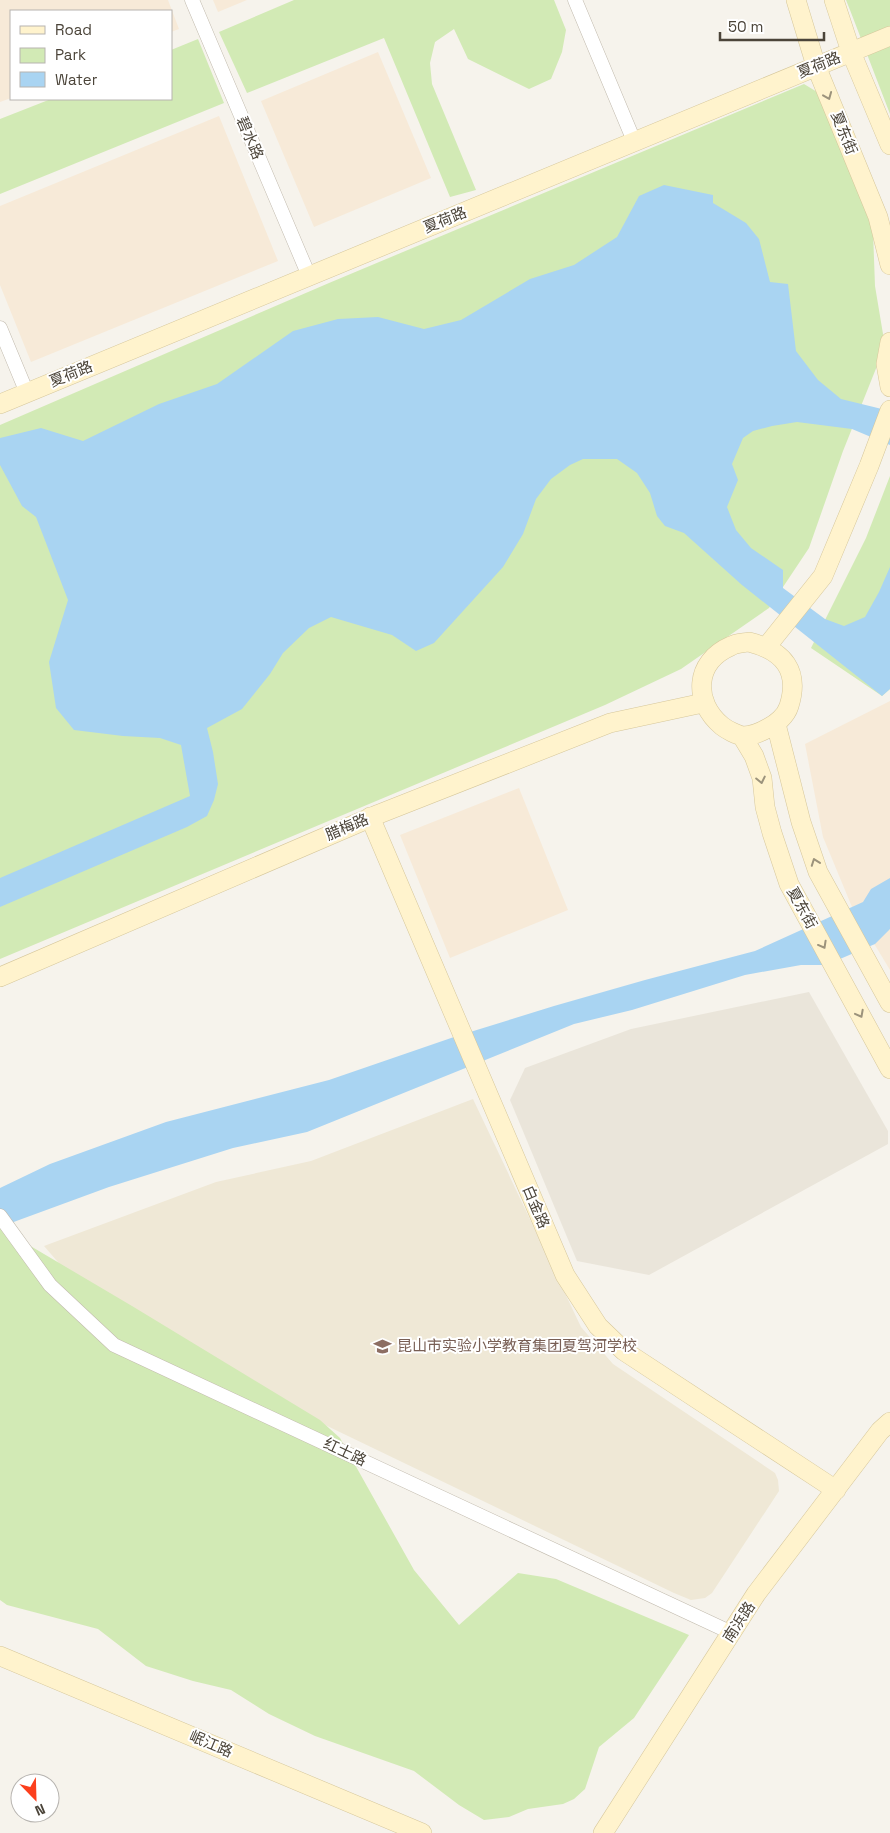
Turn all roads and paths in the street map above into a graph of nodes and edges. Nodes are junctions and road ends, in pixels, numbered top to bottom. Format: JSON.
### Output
{"nodes":[{"id":1,"x":192,"y":0,"type":"edge"},
{"id":2,"x":574,"y":0,"type":"edge"},
{"id":3,"x":796,"y":0,"type":"edge"},
{"id":4,"x":834,"y":0,"type":"edge"},
{"id":5,"x":890,"y":36,"type":"edge"},
{"id":6,"x":851,"y":52,"type":"junction"},
{"id":7,"x":816,"y":66,"type":"junction"},
{"id":8,"x":634,"y":141,"type":"junction"},
{"id":9,"x":890,"y":145,"type":"edge"},
{"id":10,"x":890,"y":266,"type":"edge"},
{"id":11,"x":309,"y":276,"type":"junction"},
{"id":12,"x":0,"y":328,"type":"edge"},
{"id":13,"x":890,"y":342,"type":"edge"},
{"id":14,"x":890,"y":387,"type":"edge"},
{"id":15,"x":27,"y":392,"type":"junction"},
{"id":16,"x":0,"y":404,"type":"edge"},
{"id":17,"x":890,"y":410,"type":"edge"},
{"id":18,"x":767,"y":646,"type":"junction"},
{"id":19,"x":704,"y":703,"type":"junction"},
{"id":20,"x":776,"y":724,"type":"junction"},
{"id":21,"x":742,"y":736,"type":"junction"},
{"id":22,"x":370,"y":817,"type":"junction"},
{"id":23,"x":0,"y":977,"type":"edge"},
{"id":24,"x":890,"y":1003,"type":"edge"},
{"id":25,"x":890,"y":1069,"type":"edge"},
{"id":26,"x":0,"y":1216,"type":"edge"},
{"id":27,"x":890,"y":1422,"type":"edge"},
{"id":28,"x":836,"y":1490,"type":"junction"},
{"id":29,"x":732,"y":1632,"type":"junction"},
{"id":30,"x":0,"y":1656,"type":"edge"},
{"id":31,"x":422,"y":1833,"type":"edge"},
{"id":32,"x":602,"y":1833,"type":"edge"}],
"edges":[{"from":1,"to":11,"type":"street","name":"碧水路"},
{"from":2,"to":8,"type":"street"},
{"from":3,"to":7,"type":"street","name":"夏东街"},
{"from":4,"to":6,"type":"street"},
{"from":5,"to":6,"type":"street","name":"夏荷路"},
{"from":6,"to":7,"type":"street","name":"夏荷路"},
{"from":6,"to":9,"type":"street"},
{"from":7,"to":8,"type":"street","name":"夏荷路"},
{"from":7,"to":10,"type":"street","name":"夏东街","one_way":true},
{"from":8,"to":11,"type":"street","name":"夏荷路"},
{"from":11,"to":15,"type":"street","name":"夏荷路"},
{"from":12,"to":15,"type":"street"},
{"from":13,"to":14,"type":"street"},
{"from":15,"to":16,"type":"street","name":"夏荷路"},
{"from":17,"to":18,"type":"street"},
{"from":18,"to":19,"type":"street"},
{"from":18,"to":20,"type":"street"},
{"from":19,"to":21,"type":"street"},
{"from":19,"to":22,"type":"street","name":"腊梅路"},
{"from":20,"to":21,"type":"street"},
{"from":24,"to":20,"type":"street","name":"夏东街","one_way":true},
{"from":21,"to":25,"type":"street","name":"夏东街","one_way":true},
{"from":22,"to":23,"type":"street","name":"腊梅路"},
{"from":22,"to":28,"type":"street","name":"白金路"},
{"from":26,"to":29,"type":"street","name":"红士路"},
{"from":27,"to":28,"type":"street","name":"南浜路"},
{"from":28,"to":29,"type":"street","name":"南浜路"},
{"from":29,"to":32,"type":"street","name":"南浜路"},
{"from":30,"to":31,"type":"street","name":"岷江路"}]}
